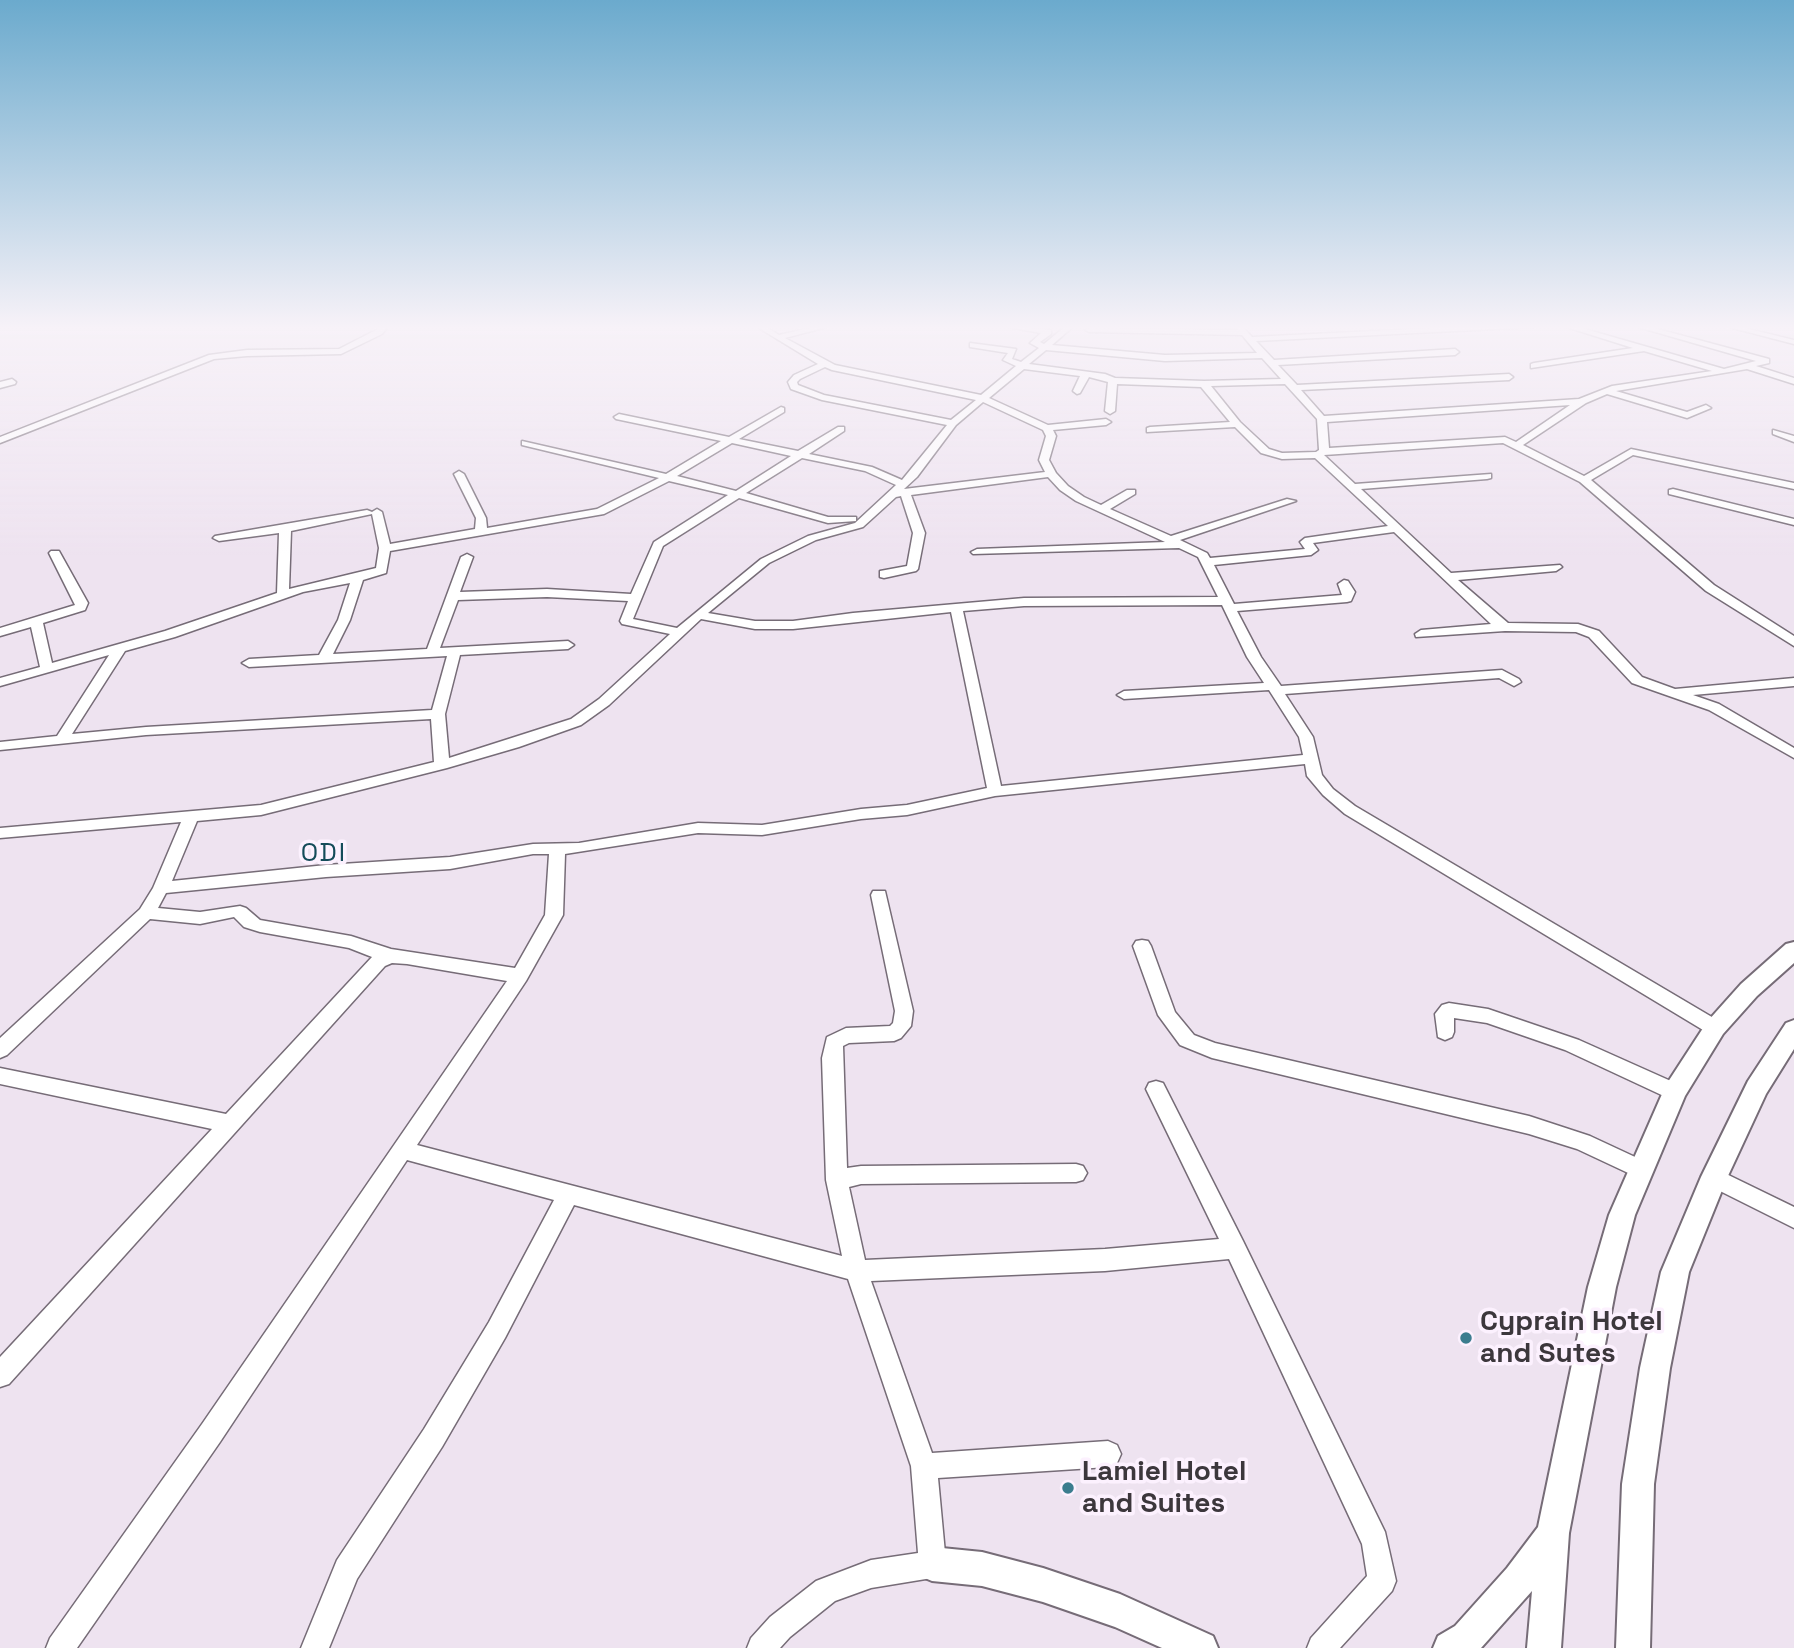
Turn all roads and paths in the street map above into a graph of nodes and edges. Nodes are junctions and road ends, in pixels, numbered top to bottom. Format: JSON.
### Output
{"nodes":[{"id":1,"x":97,"y":402,"type":"edge"},
{"id":2,"x":847,"y":402,"type":"edge"},
{"id":3,"x":977,"y":402,"type":"edge"},
{"id":4,"x":990,"y":402,"type":"edge"},
{"id":5,"x":1111,"y":402,"type":"edge"},
{"id":6,"x":1219,"y":402,"type":"edge"},
{"id":7,"x":1307,"y":402,"type":"edge"},
{"id":8,"x":1570,"y":402,"type":"edge"},
{"id":9,"x":1582,"y":402,"type":"edge"},
{"id":10,"x":1643,"y":402,"type":"edge"},
{"id":11,"x":1706,"y":408,"type":"dead end"},
{"id":12,"x":781,"y":410,"type":"dead end"},
{"id":13,"x":1110,"y":411,"type":"dead end"},
{"id":14,"x":619,"y":417,"type":"dead end"},
{"id":15,"x":1322,"y":419,"type":"junction"},
{"id":16,"x":1106,"y":422,"type":"dead end"},
{"id":17,"x":953,"y":423,"type":"junction"},
{"id":18,"x":1237,"y":424,"type":"junction"},
{"id":19,"x":1047,"y":428,"type":"junction"},
{"id":20,"x":841,"y":429,"type":"dead end"},
{"id":21,"x":1150,"y":430,"type":"dead end"},
{"id":22,"x":1776,"y":432,"type":"dead end"},
{"id":23,"x":732,"y":439,"type":"junction"},
{"id":24,"x":1794,"y":439,"type":"edge"},
{"id":25,"x":0,"y":440,"type":"edge"},
{"id":26,"x":525,"y":443,"type":"dead end"},
{"id":27,"x":1516,"y":446,"type":"junction"},
{"id":28,"x":1321,"y":453,"type":"junction"},
{"id":29,"x":801,"y":455,"type":"junction"},
{"id":30,"x":459,"y":474,"type":"dead end"},
{"id":31,"x":1051,"y":474,"type":"junction"},
{"id":32,"x":1488,"y":476,"type":"dead end"},
{"id":33,"x":665,"y":479,"type":"junction"},
{"id":34,"x":1584,"y":480,"type":"junction"},
{"id":35,"x":1794,"y":486,"type":"edge"},
{"id":36,"x":1351,"y":487,"type":"junction"},
{"id":37,"x":900,"y":490,"type":"junction"},
{"id":38,"x":1131,"y":492,"type":"dead end"},
{"id":39,"x":1673,"y":492,"type":"dead end"},
{"id":40,"x":737,"y":494,"type":"junction"},
{"id":41,"x":1291,"y":501,"type":"dead end"},
{"id":42,"x":1105,"y":509,"type":"junction"},
{"id":43,"x":866,"y":518,"type":"junction"},
{"id":44,"x":1794,"y":522,"type":"edge"},
{"id":45,"x":285,"y":529,"type":"junction"},
{"id":46,"x":1394,"y":529,"type":"junction"},
{"id":47,"x":481,"y":531,"type":"junction"},
{"id":48,"x":219,"y":538,"type":"dead end"},
{"id":49,"x":1179,"y":542,"type":"junction"},
{"id":50,"x":385,"y":548,"type":"junction"},
{"id":51,"x":977,"y":552,"type":"dead end"},
{"id":52,"x":55,"y":553,"type":"dead end"},
{"id":53,"x":467,"y":557,"type":"dead end"},
{"id":54,"x":1207,"y":562,"type":"junction"},
{"id":55,"x":1556,"y":567,"type":"dead end"},
{"id":56,"x":884,"y":574,"type":"dead end"},
{"id":57,"x":1446,"y":577,"type":"junction"},
{"id":58,"x":358,"y":578,"type":"junction"},
{"id":59,"x":1344,"y":584,"type":"dead end"},
{"id":60,"x":283,"y":594,"type":"junction"},
{"id":61,"x":453,"y":596,"type":"junction"},
{"id":62,"x":636,"y":598,"type":"junction"},
{"id":63,"x":1229,"y":605,"type":"junction"},
{"id":64,"x":956,"y":608,"type":"junction"},
{"id":65,"x":698,"y":615,"type":"junction"},
{"id":66,"x":36,"y":622,"type":"junction"},
{"id":67,"x":1505,"y":627,"type":"junction"},
{"id":68,"x":0,"y":632,"type":"edge"},
{"id":69,"x":680,"y":632,"type":"junction"},
{"id":70,"x":1421,"y":634,"type":"dead end"},
{"id":71,"x":1794,"y":642,"type":"edge"},
{"id":72,"x":568,"y":645,"type":"dead end"},
{"id":73,"x":120,"y":648,"type":"junction"},
{"id":74,"x":455,"y":651,"type":"junction"},
{"id":75,"x":432,"y":653,"type":"junction"},
{"id":76,"x":324,"y":659,"type":"junction"},
{"id":77,"x":249,"y":663,"type":"dead end"},
{"id":78,"x":47,"y":668,"type":"junction"},
{"id":79,"x":1514,"y":681,"type":"dead end"},
{"id":80,"x":0,"y":682,"type":"edge"},
{"id":81,"x":1794,"y":682,"type":"edge"},
{"id":82,"x":1275,"y":688,"type":"junction"},
{"id":83,"x":1669,"y":693,"type":"junction"},
{"id":84,"x":1124,"y":695,"type":"dead end"},
{"id":85,"x":438,"y":714,"type":"junction"},
{"id":86,"x":62,"y":739,"type":"junction"},
{"id":87,"x":0,"y":746,"type":"edge"},
{"id":88,"x":1794,"y":754,"type":"edge"},
{"id":89,"x":1311,"y":759,"type":"junction"},
{"id":90,"x":442,"y":765,"type":"junction"},
{"id":91,"x":995,"y":791,"type":"junction"},
{"id":92,"x":191,"y":816,"type":"junction"},
{"id":93,"x":0,"y":833,"type":"edge"},
{"id":94,"x":557,"y":850,"type":"junction"},
{"id":95,"x":161,"y":888,"type":"junction"},
{"id":96,"x":879,"y":895,"type":"dead end"},
{"id":97,"x":146,"y":913,"type":"junction"},
{"id":98,"x":1142,"y":946,"type":"dead end"},
{"id":99,"x":1794,"y":950,"type":"edge"},
{"id":100,"x":390,"y":956,"type":"junction"},
{"id":101,"x":520,"y":976,"type":"junction"},
{"id":102,"x":1715,"y":1028,"type":"junction"},
{"id":103,"x":1794,"y":1029,"type":"edge"},
{"id":104,"x":1445,"y":1032,"type":"dead end"},
{"id":105,"x":0,"y":1050,"type":"edge"},
{"id":106,"x":0,"y":1076,"type":"edge"},
{"id":107,"x":1156,"y":1089,"type":"dead end"},
{"id":108,"x":1675,"y":1092,"type":"junction"},
{"id":109,"x":232,"y":1124,"type":"junction"},
{"id":110,"x":402,"y":1150,"type":"junction"},
{"id":111,"x":1641,"y":1170,"type":"junction"},
{"id":112,"x":1076,"y":1173,"type":"dead end"},
{"id":113,"x":1714,"y":1177,"type":"junction"},
{"id":114,"x":837,"y":1180,"type":"junction"},
{"id":115,"x":569,"y":1193,"type":"junction"},
{"id":116,"x":1794,"y":1218,"type":"edge"},
{"id":117,"x":1235,"y":1248,"type":"junction"},
{"id":118,"x":856,"y":1271,"type":"junction"},
{"id":119,"x":0,"y":1375,"type":"edge"},
{"id":120,"x":1108,"y":1454,"type":"dead end"},
{"id":121,"x":924,"y":1466,"type":"junction"},
{"id":122,"x":1553,"y":1533,"type":"junction"},
{"id":123,"x":932,"y":1564,"type":"junction"},
{"id":124,"x":1202,"y":1646,"type":"edge"},
{"id":125,"x":60,"y":1648,"type":"edge"},
{"id":126,"x":315,"y":1648,"type":"edge"},
{"id":127,"x":761,"y":1648,"type":"edge"},
{"id":128,"x":1321,"y":1648,"type":"edge"},
{"id":129,"x":1450,"y":1648,"type":"edge"},
{"id":130,"x":1544,"y":1648,"type":"edge"},
{"id":131,"x":1633,"y":1648,"type":"edge"}],
"edges":[{"from":1,"to":25,"type":"street"},
{"from":2,"to":17,"type":"street"},
{"from":3,"to":17,"type":"street"},
{"from":4,"to":19,"type":"street"},
{"from":5,"to":13,"type":"street"},
{"from":6,"to":18,"type":"street"},
{"from":7,"to":15,"type":"street"},
{"from":8,"to":15,"type":"street"},
{"from":9,"to":27,"type":"street"},
{"from":10,"to":11,"type":"street"},
{"from":12,"to":23,"type":"street"},
{"from":14,"to":23,"type":"street"},
{"from":15,"to":28,"type":"street"},
{"from":16,"to":19,"type":"street"},
{"from":17,"to":37,"type":"street"},
{"from":18,"to":21,"type":"street"},
{"from":18,"to":28,"type":"street"},
{"from":19,"to":31,"type":"street"},
{"from":20,"to":29,"type":"street"},
{"from":22,"to":24,"type":"street"},
{"from":23,"to":29,"type":"street"},
{"from":23,"to":33,"type":"street"},
{"from":26,"to":33,"type":"street"},
{"from":27,"to":28,"type":"street"},
{"from":27,"to":34,"type":"street"},
{"from":28,"to":36,"type":"street"},
{"from":29,"to":37,"type":"street"},
{"from":29,"to":40,"type":"street"},
{"from":30,"to":47,"type":"street"},
{"from":31,"to":37,"type":"street"},
{"from":31,"to":42,"type":"street"},
{"from":32,"to":36,"type":"street"},
{"from":33,"to":40,"type":"street"},
{"from":33,"to":47,"type":"street"},
{"from":34,"to":35,"type":"street"},
{"from":34,"to":71,"type":"street"},
{"from":36,"to":46,"type":"street"},
{"from":37,"to":43,"type":"street"},
{"from":37,"to":56,"type":"street"},
{"from":38,"to":42,"type":"street"},
{"from":39,"to":44,"type":"street"},
{"from":40,"to":43,"type":"street"},
{"from":40,"to":62,"type":"street"},
{"from":41,"to":49,"type":"street"},
{"from":42,"to":49,"type":"street"},
{"from":43,"to":65,"type":"street"},
{"from":45,"to":48,"type":"street"},
{"from":45,"to":50,"type":"street"},
{"from":45,"to":60,"type":"street"},
{"from":46,"to":54,"type":"street"},
{"from":46,"to":57,"type":"street"},
{"from":47,"to":50,"type":"street"},
{"from":49,"to":51,"type":"street"},
{"from":49,"to":54,"type":"street"},
{"from":50,"to":58,"type":"street"},
{"from":52,"to":66,"type":"street"},
{"from":53,"to":61,"type":"street"},
{"from":54,"to":63,"type":"street"},
{"from":55,"to":57,"type":"street"},
{"from":57,"to":67,"type":"street"},
{"from":58,"to":60,"type":"street"},
{"from":58,"to":76,"type":"street"},
{"from":59,"to":63,"type":"street"},
{"from":60,"to":73,"type":"street"},
{"from":61,"to":62,"type":"street"},
{"from":61,"to":75,"type":"street"},
{"from":62,"to":69,"type":"street"},
{"from":63,"to":64,"type":"street"},
{"from":63,"to":82,"type":"street"},
{"from":64,"to":65,"type":"street"},
{"from":64,"to":91,"type":"street"},
{"from":65,"to":69,"type":"street"},
{"from":66,"to":68,"type":"street"},
{"from":66,"to":78,"type":"street"},
{"from":67,"to":70,"type":"street"},
{"from":67,"to":83,"type":"street"},
{"from":69,"to":90,"type":"street"},
{"from":72,"to":74,"type":"street"},
{"from":73,"to":78,"type":"street"},
{"from":73,"to":86,"type":"street"},
{"from":74,"to":75,"type":"street"},
{"from":74,"to":85,"type":"street"},
{"from":75,"to":76,"type":"street"},
{"from":76,"to":77,"type":"street"},
{"from":78,"to":80,"type":"street"},
{"from":79,"to":82,"type":"street"},
{"from":81,"to":83,"type":"street"},
{"from":82,"to":84,"type":"street"},
{"from":82,"to":89,"type":"street"},
{"from":83,"to":88,"type":"street"},
{"from":85,"to":86,"type":"street"},
{"from":85,"to":90,"type":"street"},
{"from":86,"to":87,"type":"street"},
{"from":89,"to":91,"type":"street"},
{"from":89,"to":102,"type":"street"},
{"from":90,"to":92,"type":"street"},
{"from":91,"to":94,"type":"street"},
{"from":92,"to":93,"type":"street"},
{"from":92,"to":95,"type":"street"},
{"from":94,"to":95,"type":"street"},
{"from":94,"to":101,"type":"street"},
{"from":95,"to":97,"type":"street"},
{"from":96,"to":114,"type":"street"},
{"from":97,"to":100,"type":"street"},
{"from":97,"to":105,"type":"street"},
{"from":98,"to":111,"type":"street"},
{"from":99,"to":102,"type":"main road"},
{"from":100,"to":101,"type":"street"},
{"from":100,"to":109,"type":"street"},
{"from":101,"to":110,"type":"street"},
{"from":102,"to":108,"type":"main road"},
{"from":103,"to":113,"type":"main road"},
{"from":104,"to":108,"type":"street"},
{"from":106,"to":109,"type":"street"},
{"from":107,"to":117,"type":"street"},
{"from":108,"to":111,"type":"main road"},
{"from":109,"to":119,"type":"street"},
{"from":110,"to":115,"type":"street"},
{"from":110,"to":125,"type":"street"},
{"from":111,"to":122,"type":"main road"},
{"from":112,"to":114,"type":"street"},
{"from":113,"to":116,"type":"street"},
{"from":113,"to":131,"type":"main road"},
{"from":114,"to":118,"type":"street"},
{"from":115,"to":118,"type":"street"},
{"from":115,"to":126,"type":"street"},
{"from":117,"to":118,"type":"street"},
{"from":117,"to":128,"type":"street"},
{"from":118,"to":121,"type":"street"},
{"from":120,"to":121,"type":"street"},
{"from":121,"to":123,"type":"street"},
{"from":122,"to":129,"type":"main road"},
{"from":122,"to":130,"type":"main road"},
{"from":123,"to":124,"type":"main road"},
{"from":123,"to":127,"type":"street"}]}
